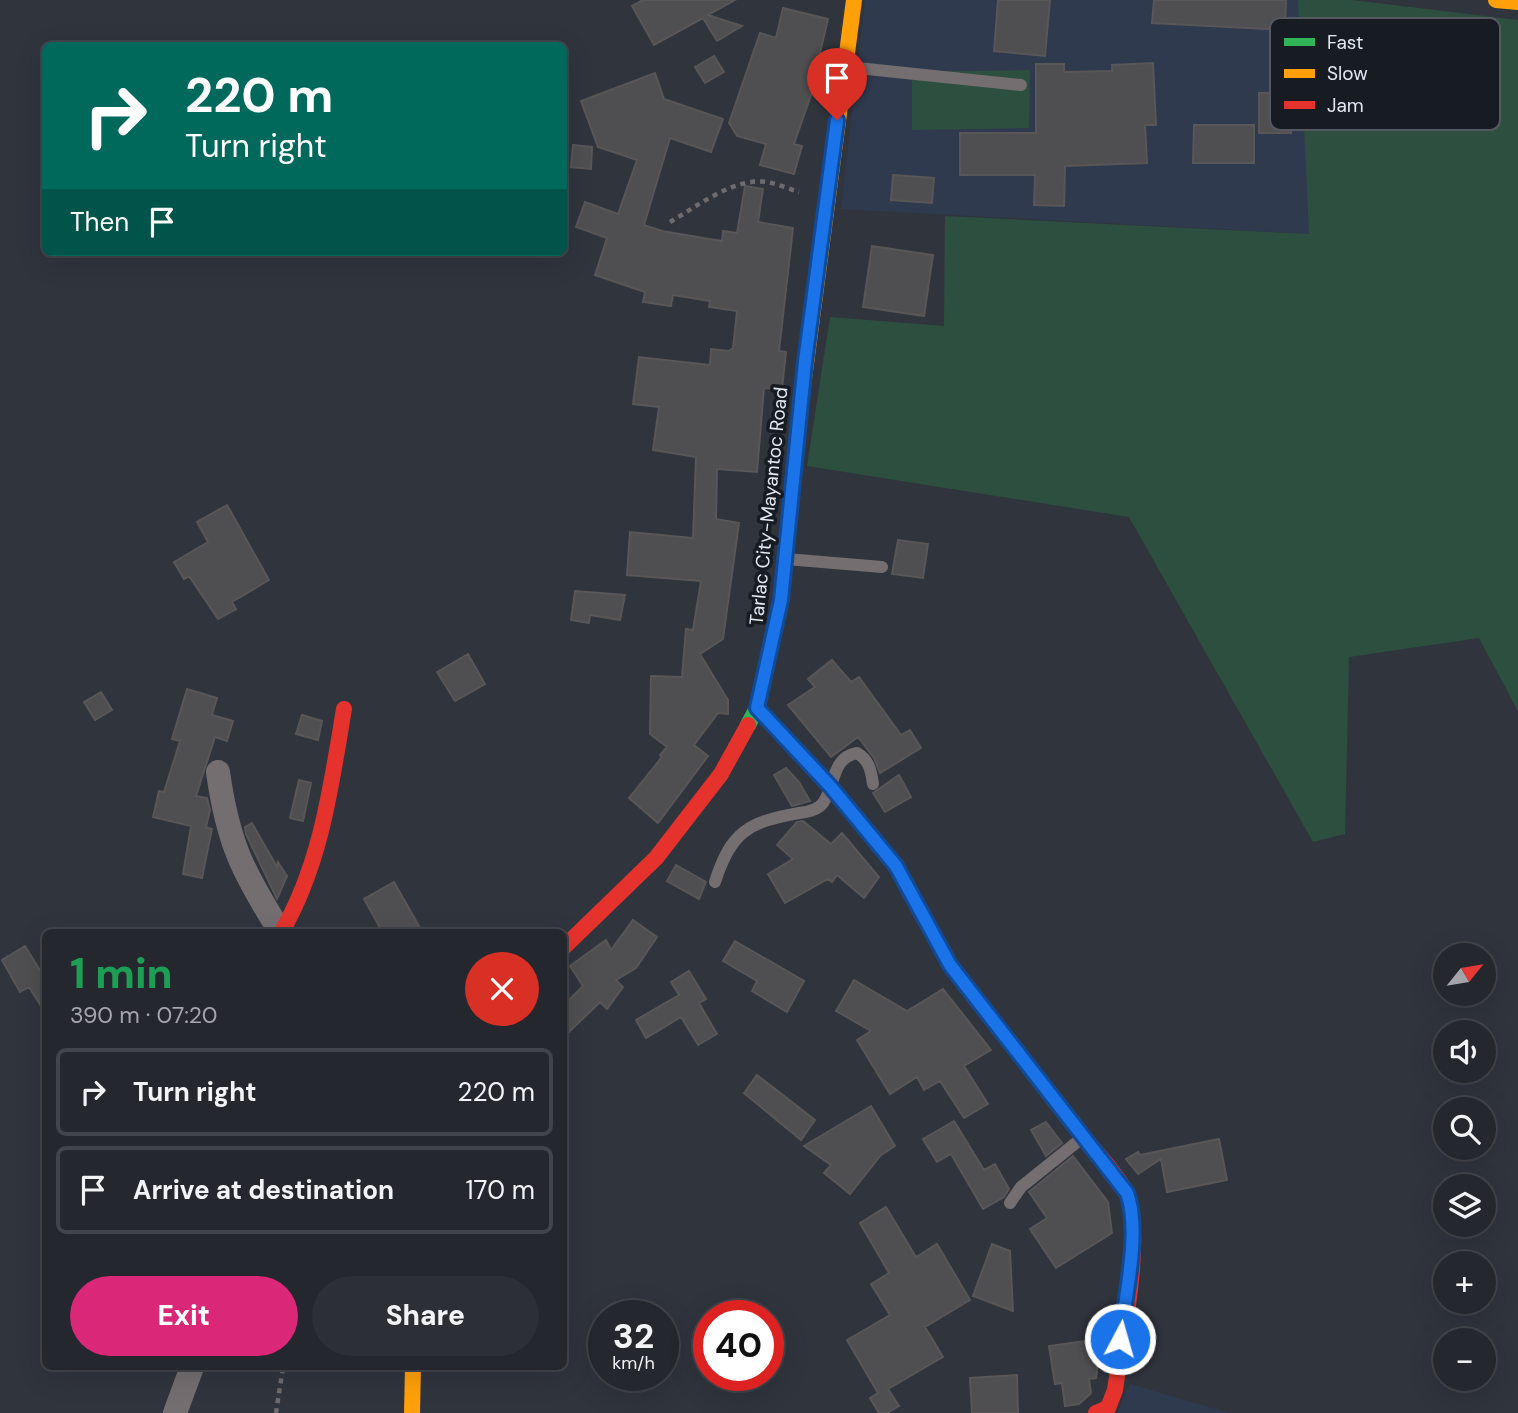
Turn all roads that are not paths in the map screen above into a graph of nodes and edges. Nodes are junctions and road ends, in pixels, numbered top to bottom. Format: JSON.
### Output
{"nodes":[{"id":1,"x":855,"y":0,"type":"edge"},
{"id":2,"x":1496,"y":0,"type":"edge"},
{"id":3,"x":1518,"y":2,"type":"edge"},
{"id":4,"x":845,"y":67,"type":"junction"},
{"id":5,"x":1021,"y":85,"type":"dead end"},
{"id":6,"x":786,"y":559,"type":"junction"},
{"id":7,"x":882,"y":567,"type":"dead end"},
{"id":8,"x":757,"y":708,"type":"junction"},
{"id":9,"x":344,"y":709,"type":"dead end"},
{"id":10,"x":218,"y":772,"type":"dead end"},
{"id":11,"x":873,"y":784,"type":"dead end"},
{"id":12,"x":830,"y":786,"type":"junction"},
{"id":13,"x":715,"y":882,"type":"dead end"},
{"id":14,"x":279,"y":929,"type":"edge"},
{"id":15,"x":284,"y":929,"type":"edge"},
{"id":16,"x":567,"y":944,"type":"edge"},
{"id":17,"x":1085,"y":1136,"type":"junction"},
{"id":18,"x":1010,"y":1203,"type":"dead end"},
{"id":19,"x":191,"y":1370,"type":"edge"},
{"id":20,"x":414,"y":1370,"type":"edge"},
{"id":21,"x":175,"y":1413,"type":"edge"},
{"id":22,"x":412,"y":1413,"type":"edge"},
{"id":23,"x":1096,"y":1413,"type":"edge"}],
"edges":[{"from":1,"to":4,"type":"street","name":"Tarlac City-Mayantoc Road"},
{"from":2,"to":3,"type":"street"},
{"from":4,"to":5,"type":"lane"},
{"from":4,"to":6,"type":"street","name":"Tarlac City-Mayantoc Road"},
{"from":6,"to":7,"type":"lane"},
{"from":6,"to":8,"type":"street","name":"Tarlac City-Mayantoc Road"},
{"from":8,"to":12,"type":"street"},
{"from":8,"to":16,"type":"street","name":"Tarlac City-Mayantoc Road"},
{"from":9,"to":15,"type":"street"},
{"from":10,"to":14,"type":"street"},
{"from":11,"to":12,"type":"lane"},
{"from":12,"to":13,"type":"lane"},
{"from":12,"to":17,"type":"street"},
{"from":17,"to":18,"type":"lane"},
{"from":17,"to":23,"type":"street"},
{"from":19,"to":21,"type":"street"},
{"from":20,"to":22,"type":"street"}]}
